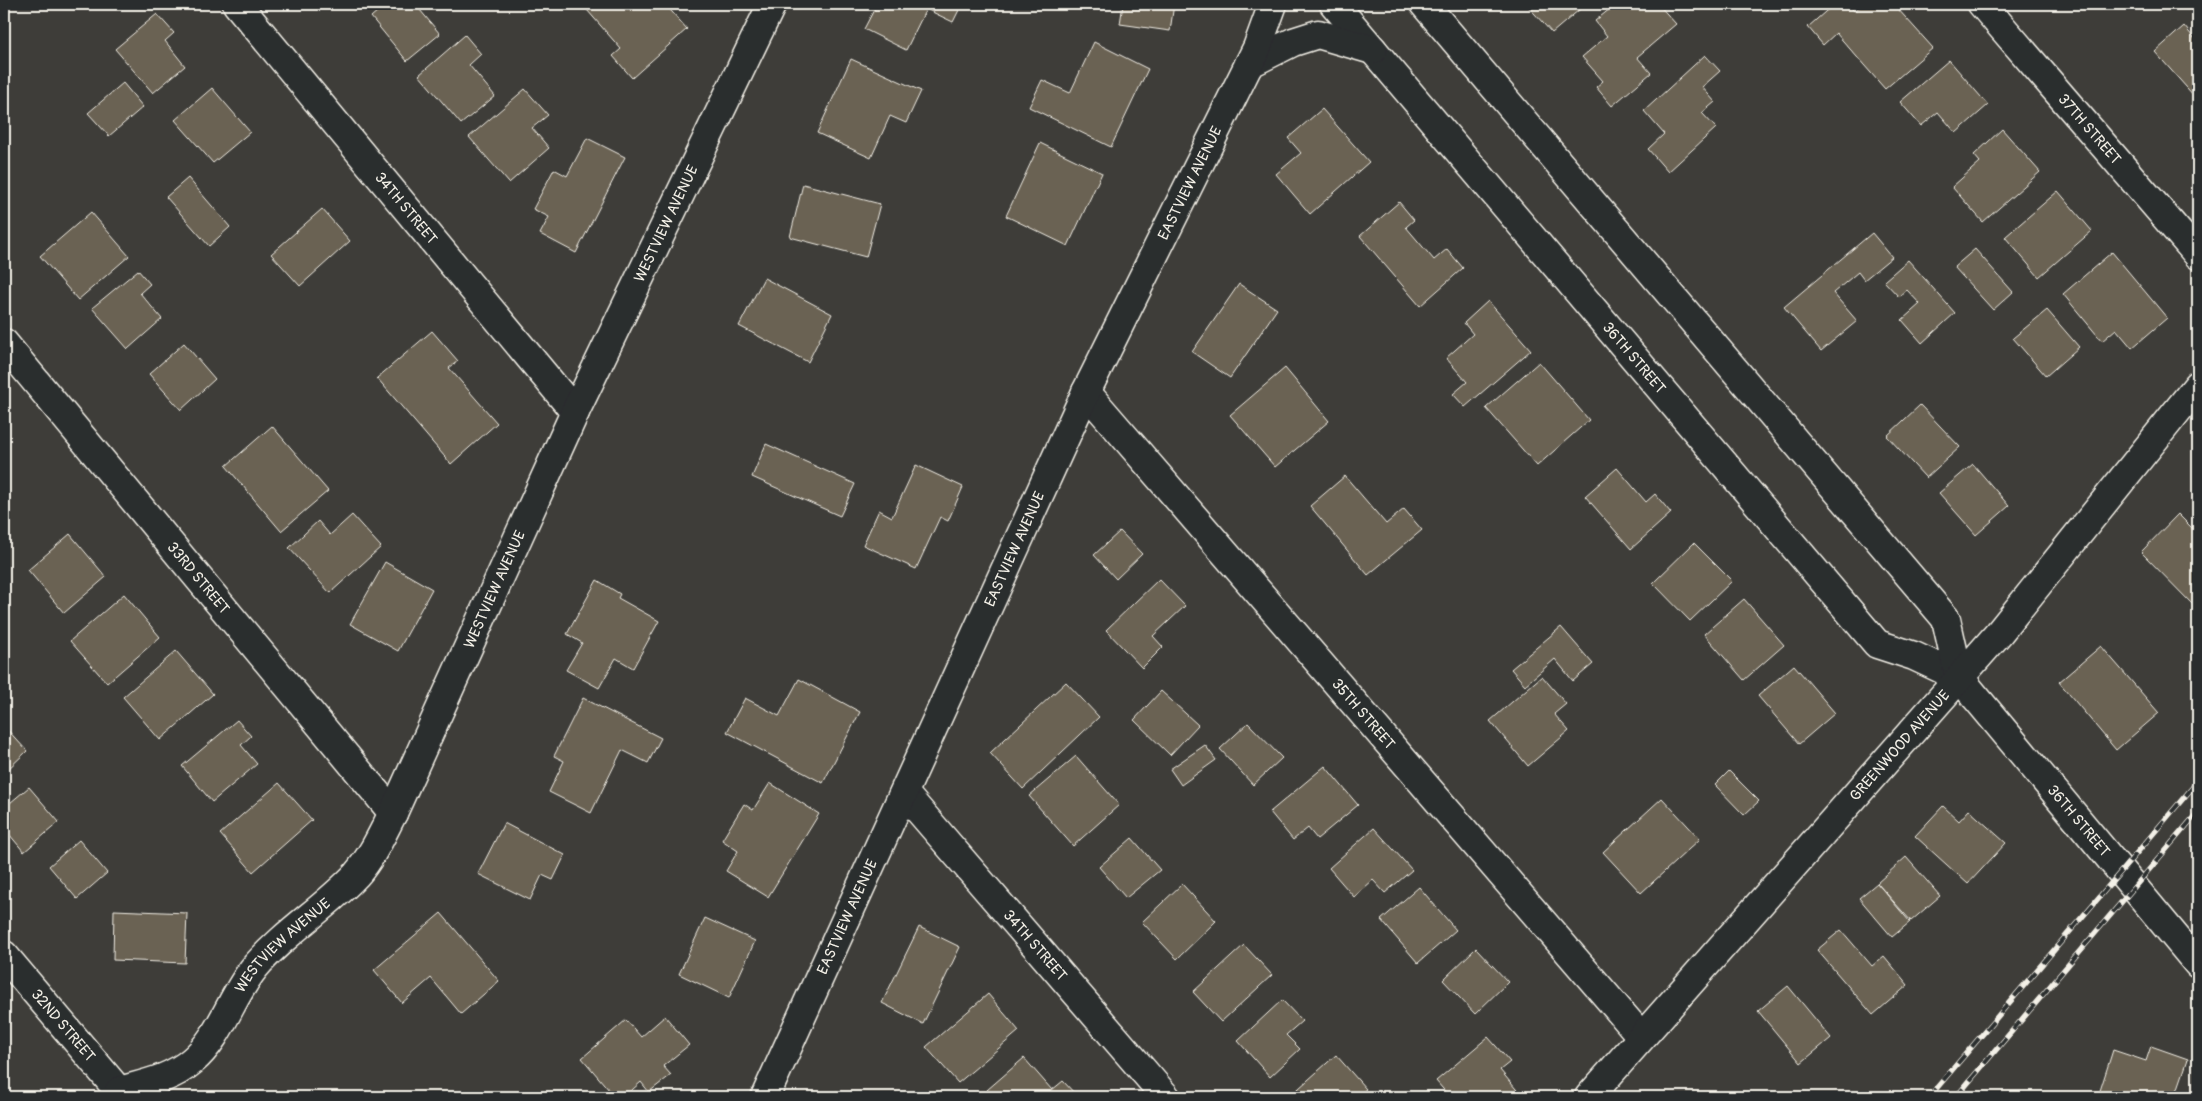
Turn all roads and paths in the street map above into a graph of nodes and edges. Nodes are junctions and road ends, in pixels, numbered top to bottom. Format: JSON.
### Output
{"nodes":[{"id":1,"x":237,"y":4,"type":"edge"},
{"id":2,"x":772,"y":4,"type":"edge"},
{"id":3,"x":1273,"y":4,"type":"edge"},
{"id":4,"x":1334,"y":4,"type":"edge"},
{"id":5,"x":1424,"y":4,"type":"edge"},
{"id":6,"x":1982,"y":4,"type":"edge"},
{"id":7,"x":1373,"y":50,"type":"junction"},
{"id":8,"x":1249,"y":64,"type":"junction"},
{"id":9,"x":2198,"y":255,"type":"edge"},
{"id":10,"x":4,"y":343,"type":"edge"},
{"id":11,"x":2198,"y":385,"type":"edge"},
{"id":12,"x":1086,"y":392,"type":"junction"},
{"id":13,"x":575,"y":412,"type":"junction"},
{"id":14,"x":1959,"y":677,"type":"junction"},
{"id":15,"x":904,"y":793,"type":"junction"},
{"id":16,"x":394,"y":813,"type":"junction"},
{"id":17,"x":4,"y":955,"type":"edge"},
{"id":18,"x":2198,"y":964,"type":"edge"},
{"id":19,"x":1641,"y":1036,"type":"junction"},
{"id":20,"x":121,"y":1094,"type":"edge"},
{"id":21,"x":765,"y":1097,"type":"edge"},
{"id":22,"x":1166,"y":1097,"type":"edge"},
{"id":23,"x":1589,"y":1097,"type":"edge"}],
"edges":[{"from":1,"to":13,"type":"street","name":"34TH STREET"},
{"from":2,"to":13,"type":"street","name":"WESTVIEW AVENUE"},
{"from":3,"to":8,"type":"street","name":"EASTVIEW AVENUE"},
{"from":4,"to":7,"type":"street","name":"36TH STREET"},
{"from":5,"to":14,"type":"street","name":"36TH STREET"},
{"from":6,"to":9,"type":"street","name":"37TH STREET"},
{"from":7,"to":8,"type":"street"},
{"from":7,"to":14,"type":"street","name":"36TH STREET"},
{"from":8,"to":12,"type":"street","name":"EASTVIEW AVENUE"},
{"from":10,"to":16,"type":"street","name":"33RD STREET"},
{"from":11,"to":14,"type":"street","name":"GREENWOOD AVENUE"},
{"from":12,"to":15,"type":"street","name":"EASTVIEW AVENUE"},
{"from":12,"to":19,"type":"street","name":"35TH STREET"},
{"from":13,"to":16,"type":"street","name":"WESTVIEW AVENUE"},
{"from":14,"to":18,"type":"street","name":"36TH STREET"},
{"from":14,"to":19,"type":"street","name":"GREENWOOD AVENUE"},
{"from":15,"to":21,"type":"street","name":"EASTVIEW AVENUE"},
{"from":15,"to":22,"type":"street","name":"34TH STREET"},
{"from":16,"to":20,"type":"street","name":"WESTVIEW AVENUE"},
{"from":17,"to":20,"type":"street","name":"32ND STREET"},
{"from":19,"to":23,"type":"street","name":"GREENWOOD AVENUE"}]}
